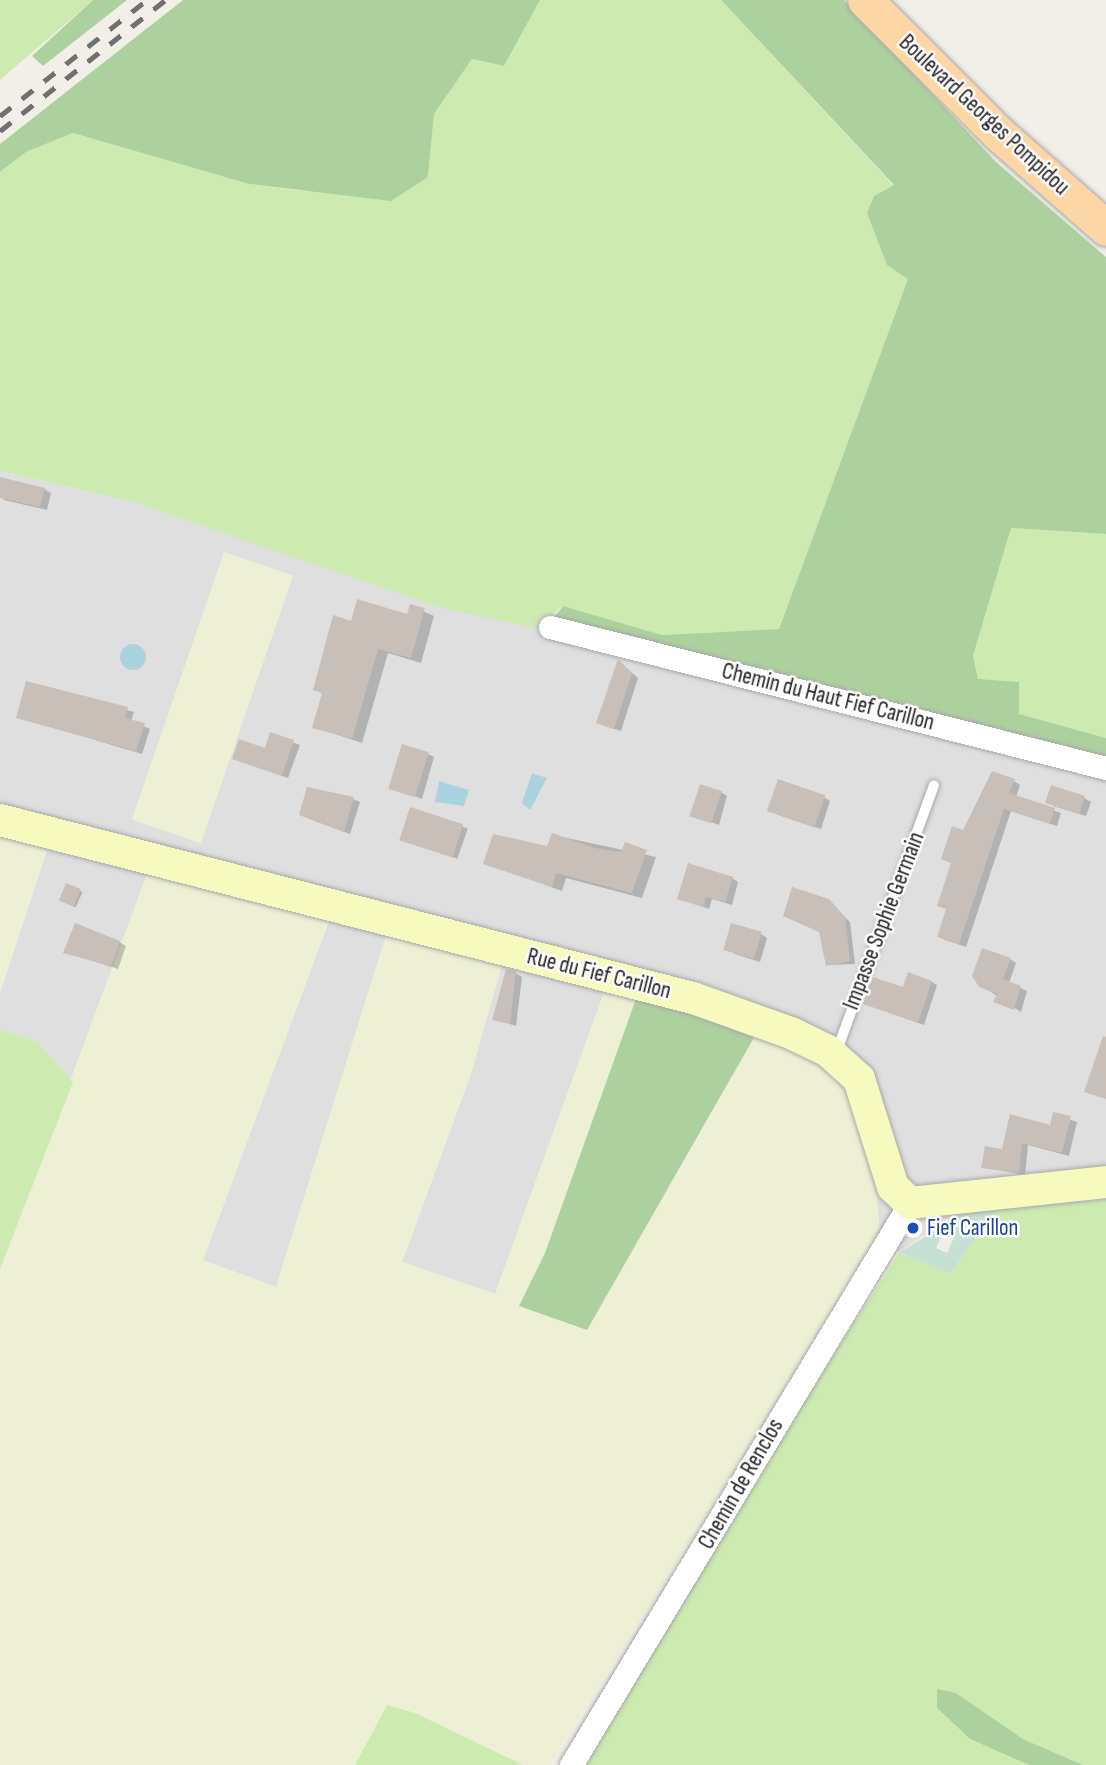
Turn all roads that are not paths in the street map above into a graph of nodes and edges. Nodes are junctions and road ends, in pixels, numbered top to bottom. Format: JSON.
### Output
{"nodes":[{"id":1,"x":865,"y":0,"type":"edge"},
{"id":2,"x":884,"y":0,"type":"edge"},
{"id":3,"x":1106,"y":210,"type":"edge"},
{"id":4,"x":1106,"y":228,"type":"edge"},
{"id":5,"x":550,"y":627,"type":"dead end"},
{"id":6,"x":1106,"y":768,"type":"edge"},
{"id":7,"x":934,"y":785,"type":"dead end"},
{"id":8,"x":0,"y":820,"type":"edge"},
{"id":9,"x":835,"y":1056,"type":"junction"},
{"id":10,"x":1106,"y":1182,"type":"edge"},
{"id":11,"x":910,"y":1203,"type":"junction"},
{"id":12,"x":571,"y":1765,"type":"edge"}],
"edges":[{"from":1,"to":4,"type":"main road","name":"Boulevard Georges Pompidou"},
{"from":2,"to":3,"type":"main road","name":"Boulevard Georges Pompidou"},
{"from":5,"to":6,"type":"street","name":"Chemin du Haut Fief Carillon"},
{"from":7,"to":9,"type":"lane","name":"Impasse Sophie Germain"},
{"from":8,"to":9,"type":"street","name":"Rue du Fief Carillon"},
{"from":9,"to":11,"type":"street","name":"Rue du Fief Carillon"},
{"from":10,"to":11,"type":"street"},
{"from":11,"to":12,"type":"street","name":"Chemin de Renclos"}]}
